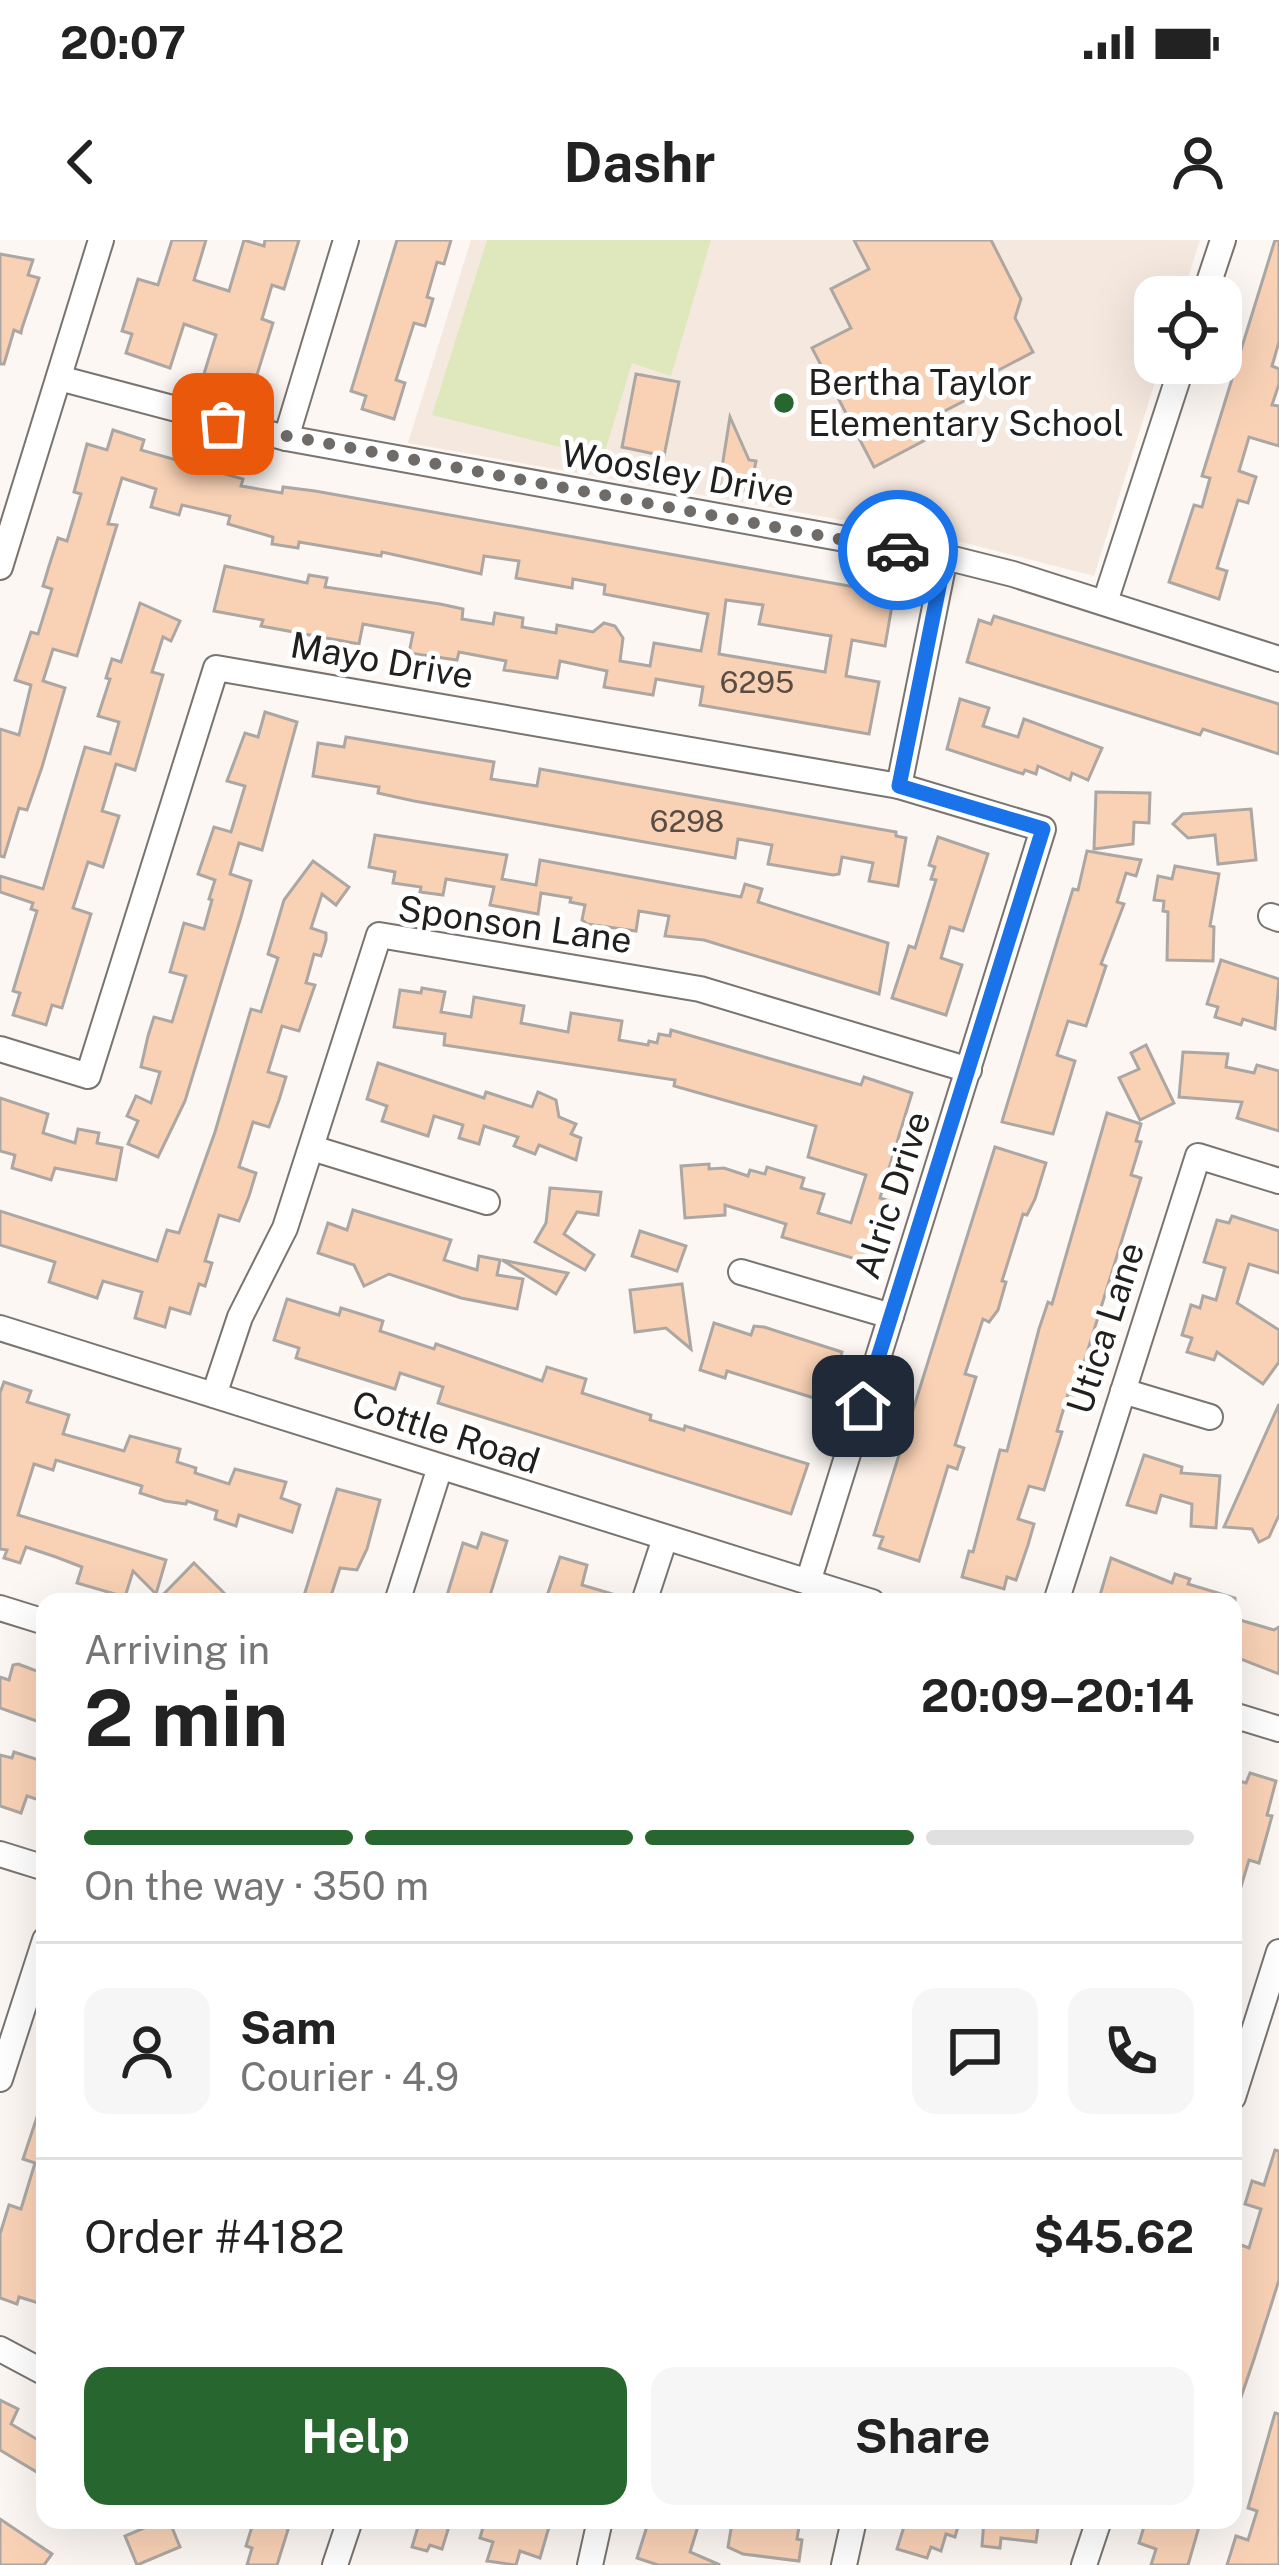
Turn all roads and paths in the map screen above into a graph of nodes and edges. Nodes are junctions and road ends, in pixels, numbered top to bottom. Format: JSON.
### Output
{"nodes":[{"id":1,"x":100,"y":240,"type":"edge"},
{"id":2,"x":346,"y":240,"type":"edge"},
{"id":3,"x":1223,"y":240,"type":"edge"},
{"id":4,"x":1211,"y":276,"type":"edge"},
{"id":5,"x":58,"y":378,"type":"junction"},
{"id":6,"x":1176,"y":384,"type":"edge"},
{"id":7,"x":286,"y":438,"type":"junction"},
{"id":8,"x":945,"y":557,"type":"junction"},
{"id":9,"x":0,"y":567,"type":"edge"},
{"id":10,"x":1105,"y":602,"type":"junction"},
{"id":11,"x":1279,"y":658,"type":"edge"},
{"id":12,"x":899,"y":786,"type":"junction"},
{"id":13,"x":1043,"y":829,"type":"joint"},
{"id":14,"x":0,"y":1049,"type":"edge"},
{"id":15,"x":969,"y":1070,"type":"junction"},
{"id":16,"x":312,"y":1148,"type":"junction"},
{"id":17,"x":1279,"y":1181,"type":"edge"},
{"id":18,"x":487,"y":1202,"type":"dead end"},
{"id":19,"x":740,"y":1272,"type":"dead end"},
{"id":20,"x":891,"y":1316,"type":"junction"},
{"id":21,"x":0,"y":1328,"type":"edge"},
{"id":22,"x":1123,"y":1390,"type":"junction"},
{"id":23,"x":214,"y":1395,"type":"junction"},
{"id":24,"x":1210,"y":1417,"type":"dead end"},
{"id":25,"x":440,"y":1467,"type":"junction"},
{"id":26,"x":665,"y":1538,"type":"junction"},
{"id":27,"x":808,"y":1582,"type":"junction"},
{"id":28,"x":401,"y":1593,"type":"edge"},
{"id":29,"x":647,"y":1593,"type":"edge"},
{"id":30,"x":843,"y":1593,"type":"edge"},
{"id":31,"x":1059,"y":1593,"type":"edge"},
{"id":32,"x":0,"y":1608,"type":"edge"},
{"id":33,"x":36,"y":1619,"type":"edge"},
{"id":34,"x":1242,"y":1718,"type":"edge"},
{"id":35,"x":1279,"y":1730,"type":"edge"},
{"id":36,"x":0,"y":1854,"type":"edge"},
{"id":37,"x":36,"y":1865,"type":"edge"},
{"id":38,"x":1279,"y":1952,"type":"edge"},
{"id":39,"x":36,"y":1968,"type":"edge"},
{"id":40,"x":1242,"y":2069,"type":"edge"},
{"id":41,"x":0,"y":2079,"type":"edge"},
{"id":42,"x":0,"y":2349,"type":"edge"},
{"id":43,"x":36,"y":2368,"type":"edge"},
{"id":44,"x":347,"y":2529,"type":"edge"},
{"id":45,"x":598,"y":2529,"type":"edge"},
{"id":46,"x":852,"y":2529,"type":"edge"},
{"id":47,"x":1096,"y":2529,"type":"edge"},
{"id":48,"x":335,"y":2565,"type":"edge"},
{"id":49,"x":590,"y":2565,"type":"edge"},
{"id":50,"x":844,"y":2565,"type":"edge"},
{"id":51,"x":1084,"y":2565,"type":"edge"}],
"edges":[{"from":1,"to":5,"type":"street"},
{"from":2,"to":7,"type":"street"},
{"from":3,"to":4,"type":"street"},
{"from":5,"to":7,"type":"street","name":"Woosley Drive"},
{"from":5,"to":9,"type":"street"},
{"from":6,"to":10,"type":"street"},
{"from":7,"to":8,"type":"street","name":"Woosley Drive"},
{"from":8,"to":10,"type":"street","name":"Woosley Drive"},
{"from":8,"to":12,"type":"street"},
{"from":10,"to":11,"type":"street","name":"Woosley Drive"},
{"from":12,"to":13,"type":"street","name":"Mayo Drive"},
{"from":12,"to":14,"type":"street","name":"Mayo Drive"},
{"from":13,"to":15,"type":"street","name":"Alric Drive"},
{"from":15,"to":16,"type":"street","name":"Sponson Lane"},
{"from":15,"to":20,"type":"street","name":"Alric Drive"},
{"from":16,"to":18,"type":"street"},
{"from":16,"to":23,"type":"street","name":"Sponson Lane"},
{"from":17,"to":22,"type":"street","name":"Utica Lane"},
{"from":19,"to":20,"type":"street"},
{"from":20,"to":27,"type":"street","name":"Alric Drive"},
{"from":21,"to":23,"type":"street","name":"Cottle Road"},
{"from":22,"to":24,"type":"street"},
{"from":22,"to":31,"type":"street","name":"Utica Lane"},
{"from":23,"to":25,"type":"street","name":"Cottle Road"},
{"from":25,"to":26,"type":"street","name":"Cottle Road"},
{"from":25,"to":28,"type":"street"},
{"from":26,"to":27,"type":"street","name":"Cottle Road"},
{"from":26,"to":29,"type":"street"},
{"from":27,"to":30,"type":"street","name":"Cottle Road"},
{"from":32,"to":33,"type":"street"},
{"from":34,"to":35,"type":"street"},
{"from":36,"to":37,"type":"street"},
{"from":38,"to":40,"type":"street"},
{"from":39,"to":41,"type":"street"},
{"from":42,"to":43,"type":"street"},
{"from":44,"to":48,"type":"street"},
{"from":45,"to":49,"type":"street"},
{"from":46,"to":50,"type":"street"},
{"from":47,"to":51,"type":"street"}]}
